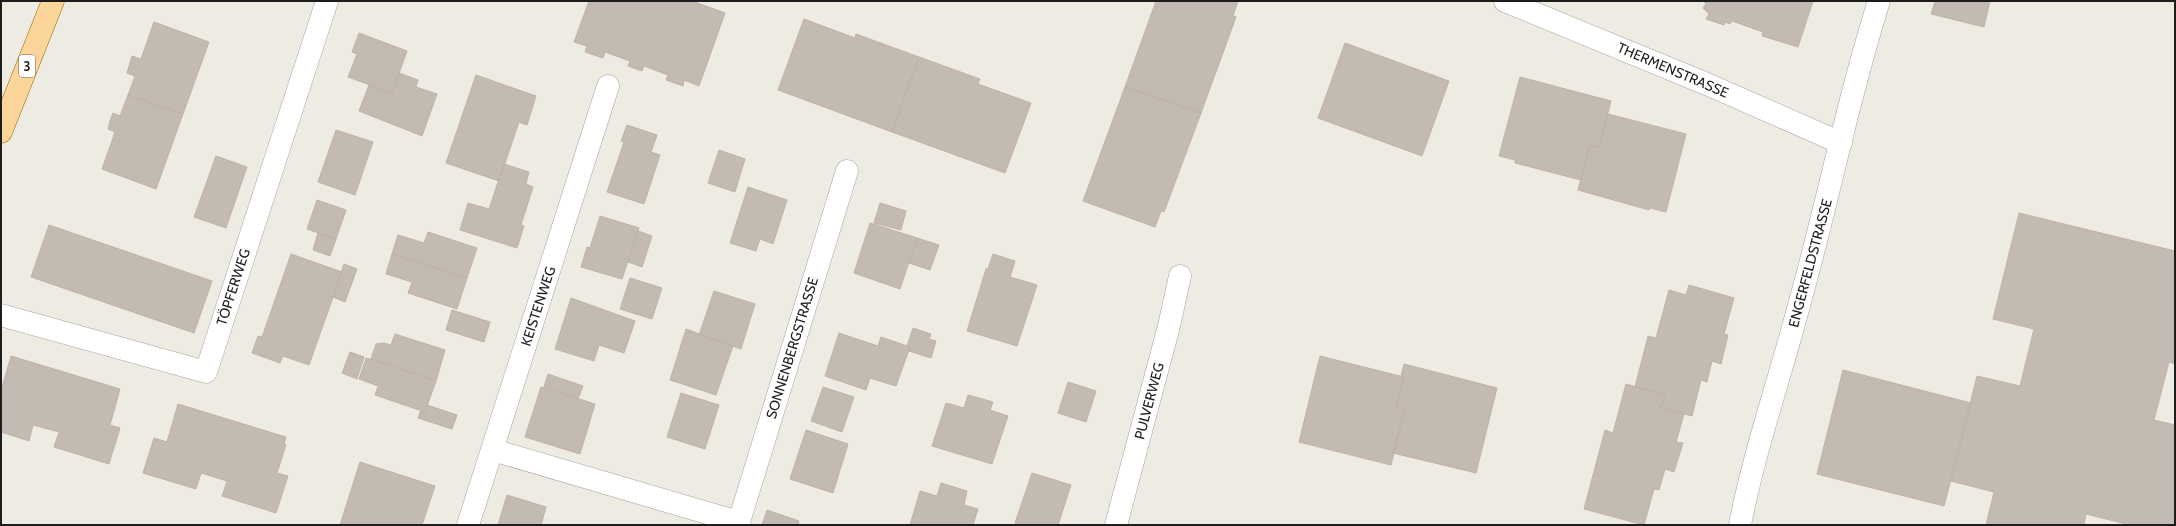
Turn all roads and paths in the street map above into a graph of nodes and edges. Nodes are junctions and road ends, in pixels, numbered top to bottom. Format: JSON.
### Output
{"nodes":[{"id":1,"x":54,"y":1,"type":"edge"},
{"id":2,"x":327,"y":1,"type":"edge"},
{"id":3,"x":1504,"y":1,"type":"edge"},
{"id":4,"x":1879,"y":1,"type":"edge"},
{"id":5,"x":608,"y":86,"type":"dead end"},
{"id":6,"x":1,"y":132,"type":"edge"},
{"id":7,"x":1841,"y":143,"type":"junction"},
{"id":8,"x":847,"y":171,"type":"dead end"},
{"id":9,"x":1180,"y":276,"type":"dead end"},
{"id":10,"x":1,"y":315,"type":"edge"},
{"id":11,"x":493,"y":450,"type":"junction"},
{"id":12,"x":738,"y":524,"type":"edge"},
{"id":13,"x":468,"y":525,"type":"edge"},
{"id":14,"x":1116,"y":525,"type":"edge"},
{"id":15,"x":1740,"y":525,"type":"edge"}],
"edges":[{"from":1,"to":6,"type":"main road","number":"3"},
{"from":2,"to":10,"type":"street","name":"TÖPFERWEG"},
{"from":3,"to":7,"type":"street","name":"THERMENSTRASSE"},
{"from":4,"to":7,"type":"street","name":"ENGERFELDSTRASSE"},
{"from":5,"to":11,"type":"street","name":"KEISTENWEG"},
{"from":7,"to":15,"type":"street","name":"ENGERFELDSTRASSE"},
{"from":8,"to":12,"type":"street","name":"SONNENBERGSTRASSE"},
{"from":9,"to":14,"type":"street","name":"PULVERWEG"},
{"from":11,"to":12,"type":"street"},
{"from":11,"to":13,"type":"street","name":"KEISTENWEG"}]}
